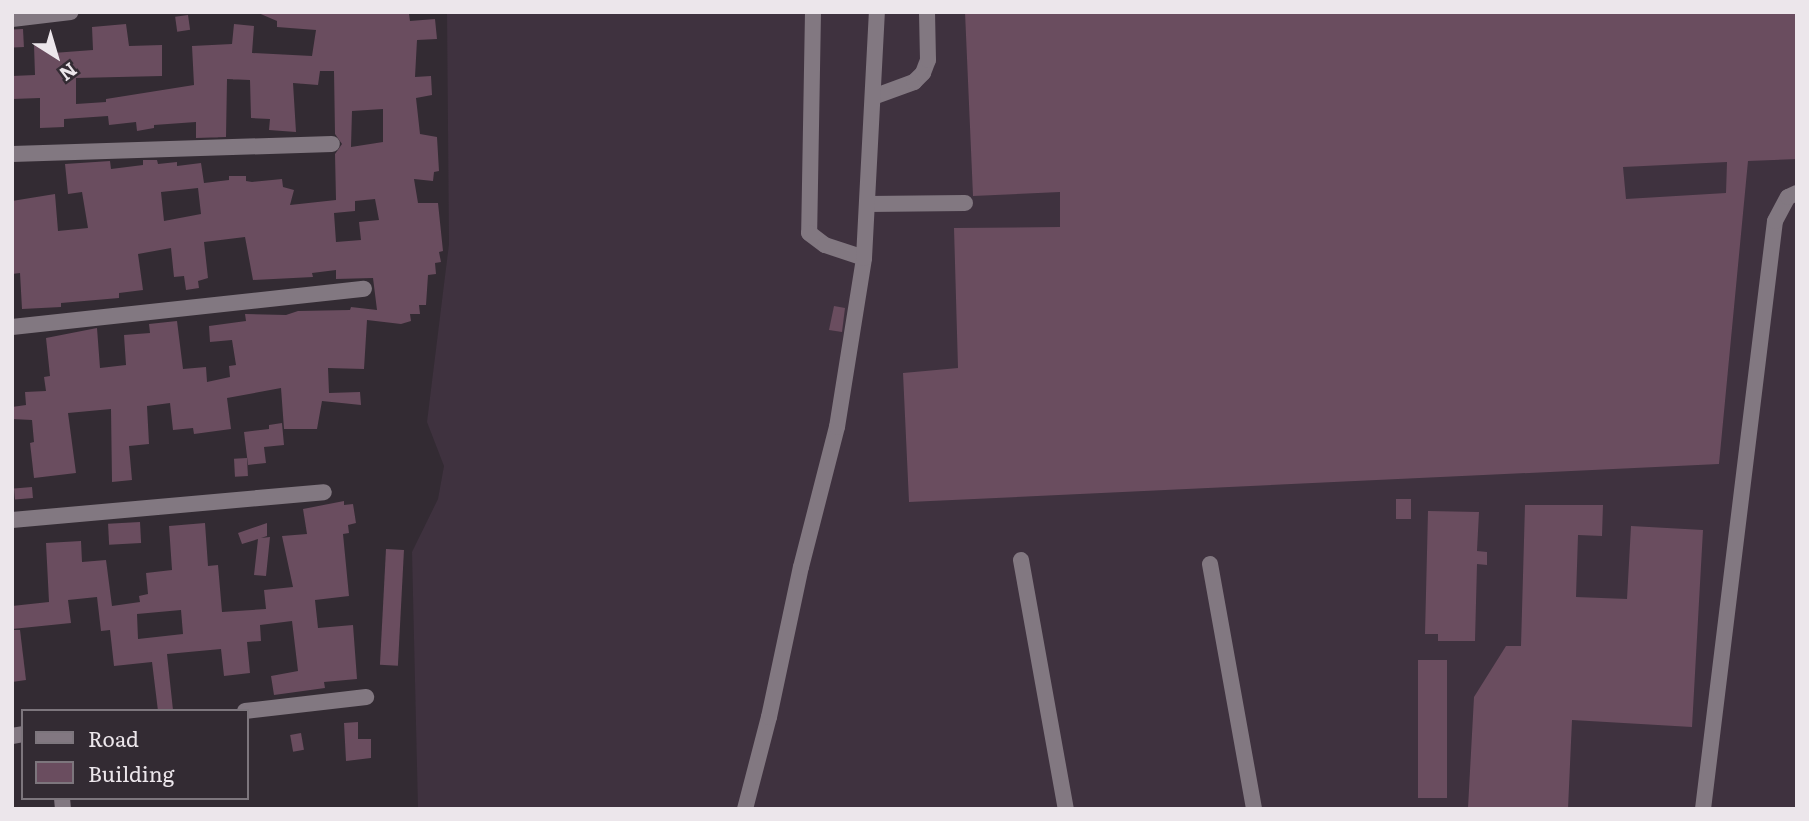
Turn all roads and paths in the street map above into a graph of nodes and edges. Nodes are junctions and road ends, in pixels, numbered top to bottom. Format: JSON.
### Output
{"nodes":[{"id":1,"x":71,"y":12,"type":"edge"},
{"id":2,"x":813,"y":12,"type":"edge"},
{"id":3,"x":877,"y":12,"type":"edge"},
{"id":4,"x":927,"y":12,"type":"edge"},
{"id":5,"x":12,"y":19,"type":"edge"},
{"id":6,"x":873,"y":97,"type":"junction"},
{"id":7,"x":332,"y":144,"type":"dead end"},
{"id":8,"x":12,"y":154,"type":"edge"},
{"id":9,"x":1797,"y":193,"type":"edge"},
{"id":10,"x":965,"y":203,"type":"dead end"},
{"id":11,"x":868,"y":204,"type":"junction"},
{"id":12,"x":864,"y":258,"type":"junction"},
{"id":13,"x":363,"y":289,"type":"dead end"},
{"id":14,"x":12,"y":327,"type":"edge"},
{"id":15,"x":324,"y":492,"type":"dead end"},
{"id":16,"x":12,"y":520,"type":"edge"},
{"id":17,"x":1021,"y":560,"type":"dead end"},
{"id":18,"x":1210,"y":564,"type":"dead end"},
{"id":19,"x":366,"y":697,"type":"dead end"},
{"id":20,"x":248,"y":711,"type":"edge"},
{"id":21,"x":746,"y":809,"type":"edge"},
{"id":22,"x":1066,"y":809,"type":"edge"},
{"id":23,"x":1254,"y":809,"type":"edge"},
{"id":24,"x":1703,"y":809,"type":"edge"}],
"edges":[{"from":1,"to":5,"type":"street"},
{"from":2,"to":12,"type":"street"},
{"from":3,"to":6,"type":"street"},
{"from":4,"to":6,"type":"street"},
{"from":6,"to":11,"type":"street"},
{"from":7,"to":8,"type":"street"},
{"from":9,"to":24,"type":"street"},
{"from":10,"to":11,"type":"street"},
{"from":11,"to":12,"type":"street"},
{"from":12,"to":21,"type":"street"},
{"from":13,"to":14,"type":"street"},
{"from":15,"to":16,"type":"street"},
{"from":17,"to":22,"type":"street"},
{"from":18,"to":23,"type":"street"},
{"from":19,"to":20,"type":"street"}]}
